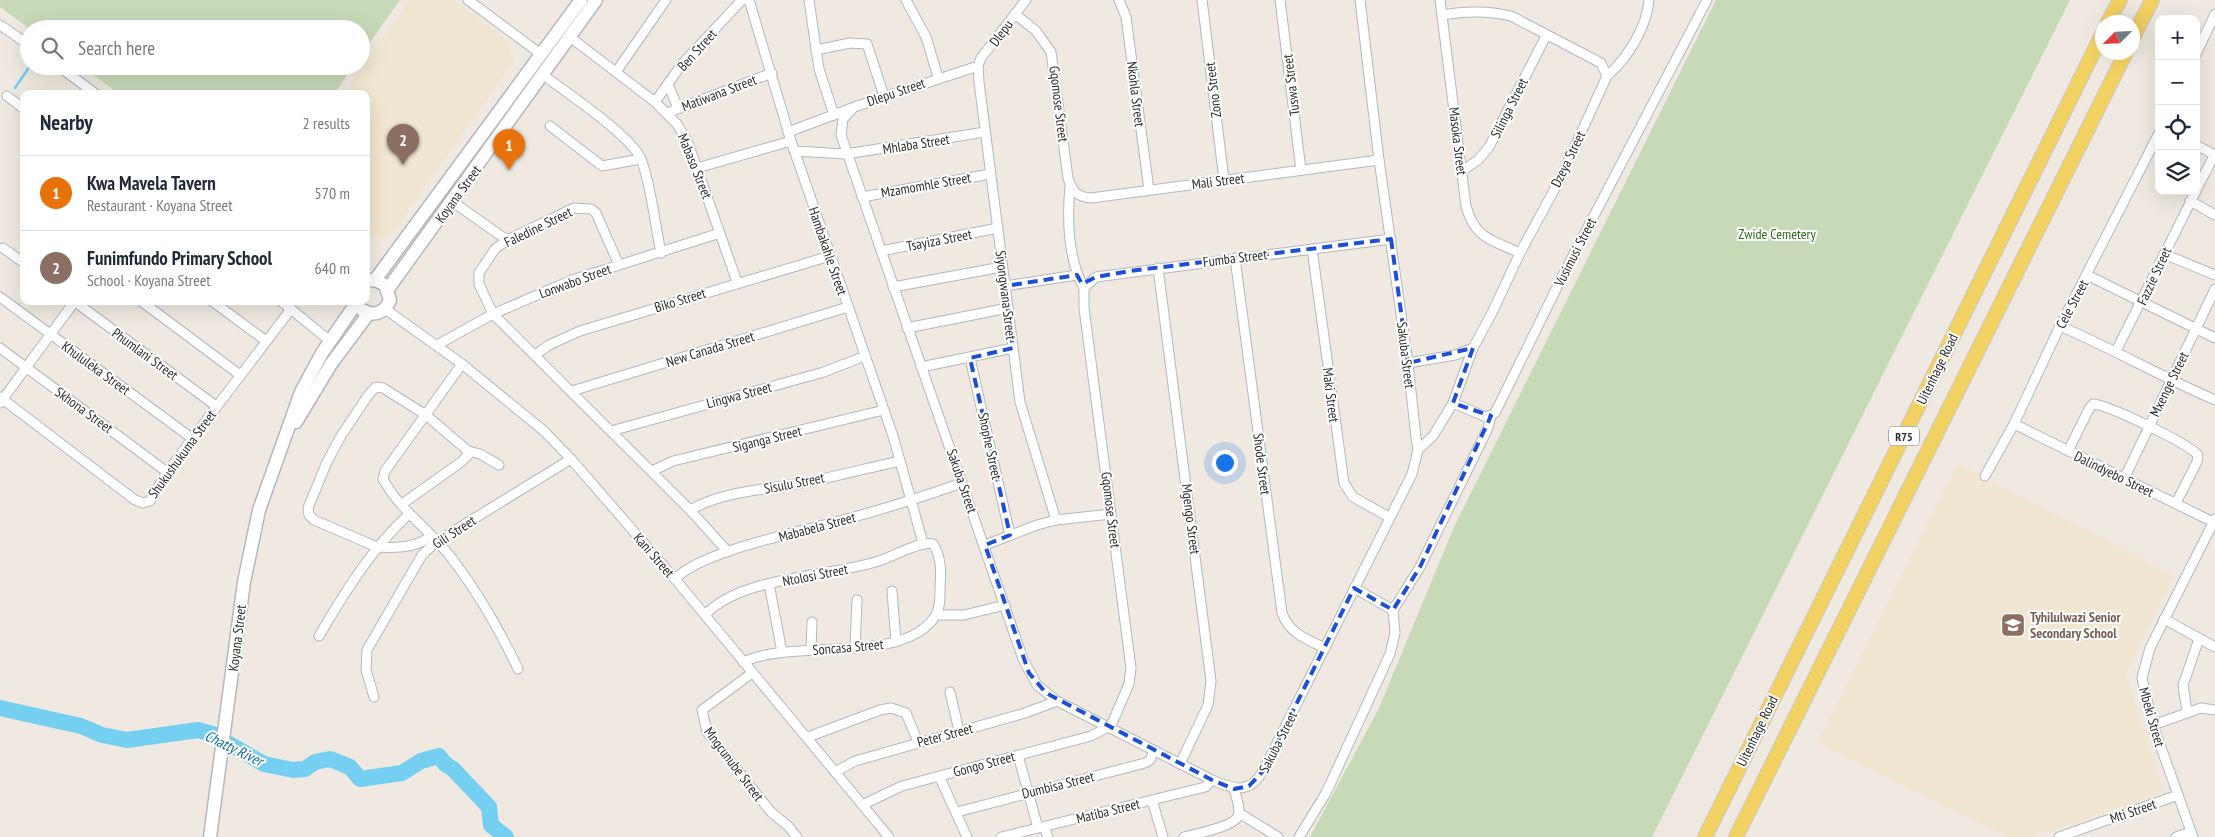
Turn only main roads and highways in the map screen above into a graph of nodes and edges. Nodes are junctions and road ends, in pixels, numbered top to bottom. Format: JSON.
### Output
{"nodes":[{"id":1,"x":581,"y":0,"type":"edge"},
{"id":2,"x":596,"y":0,"type":"edge"},
{"id":3,"x":2120,"y":0,"type":"edge"},
{"id":4,"x":2152,"y":0,"type":"edge"},
{"id":5,"x":2112,"y":15,"type":"edge"},
{"id":6,"x":2140,"y":23,"type":"edge"},
{"id":7,"x":2095,"y":48,"type":"edge"},
{"id":8,"x":2122,"y":60,"type":"edge"},
{"id":9,"x":371,"y":280,"type":"edge"},
{"id":10,"x":388,"y":289,"type":"junction"},
{"id":11,"x":355,"y":305,"type":"edge"},
{"id":12,"x":359,"y":305,"type":"edge"},
{"id":13,"x":369,"y":313,"type":"junction"},
{"id":14,"x":284,"y":444,"type":"junction"},
{"id":15,"x":210,"y":837,"type":"edge"},
{"id":16,"x":1705,"y":837,"type":"edge"},
{"id":17,"x":1736,"y":837,"type":"edge"}],
"edges":[{"from":1,"to":9,"type":"main road","name":"Koyana Street"},
{"from":2,"to":10,"type":"main road","name":"Koyana Street"},
{"from":3,"to":5,"type":"main road"},
{"from":4,"to":6,"type":"main road"},
{"from":7,"to":16,"type":"main road","name":"Uitenhage Road","number":"R75"},
{"from":8,"to":17,"type":"main road","name":"Uitenhage Road","number":"R75"},
{"from":9,"to":10,"type":"main road"},
{"from":10,"to":13,"type":"main road"},
{"from":11,"to":14,"type":"main road","name":"Koyana Street"},
{"from":12,"to":13,"type":"main road"},
{"from":13,"to":14,"type":"main road","name":"Koyana Street"},
{"from":14,"to":15,"type":"main road","name":"Koyana Street"}]}
